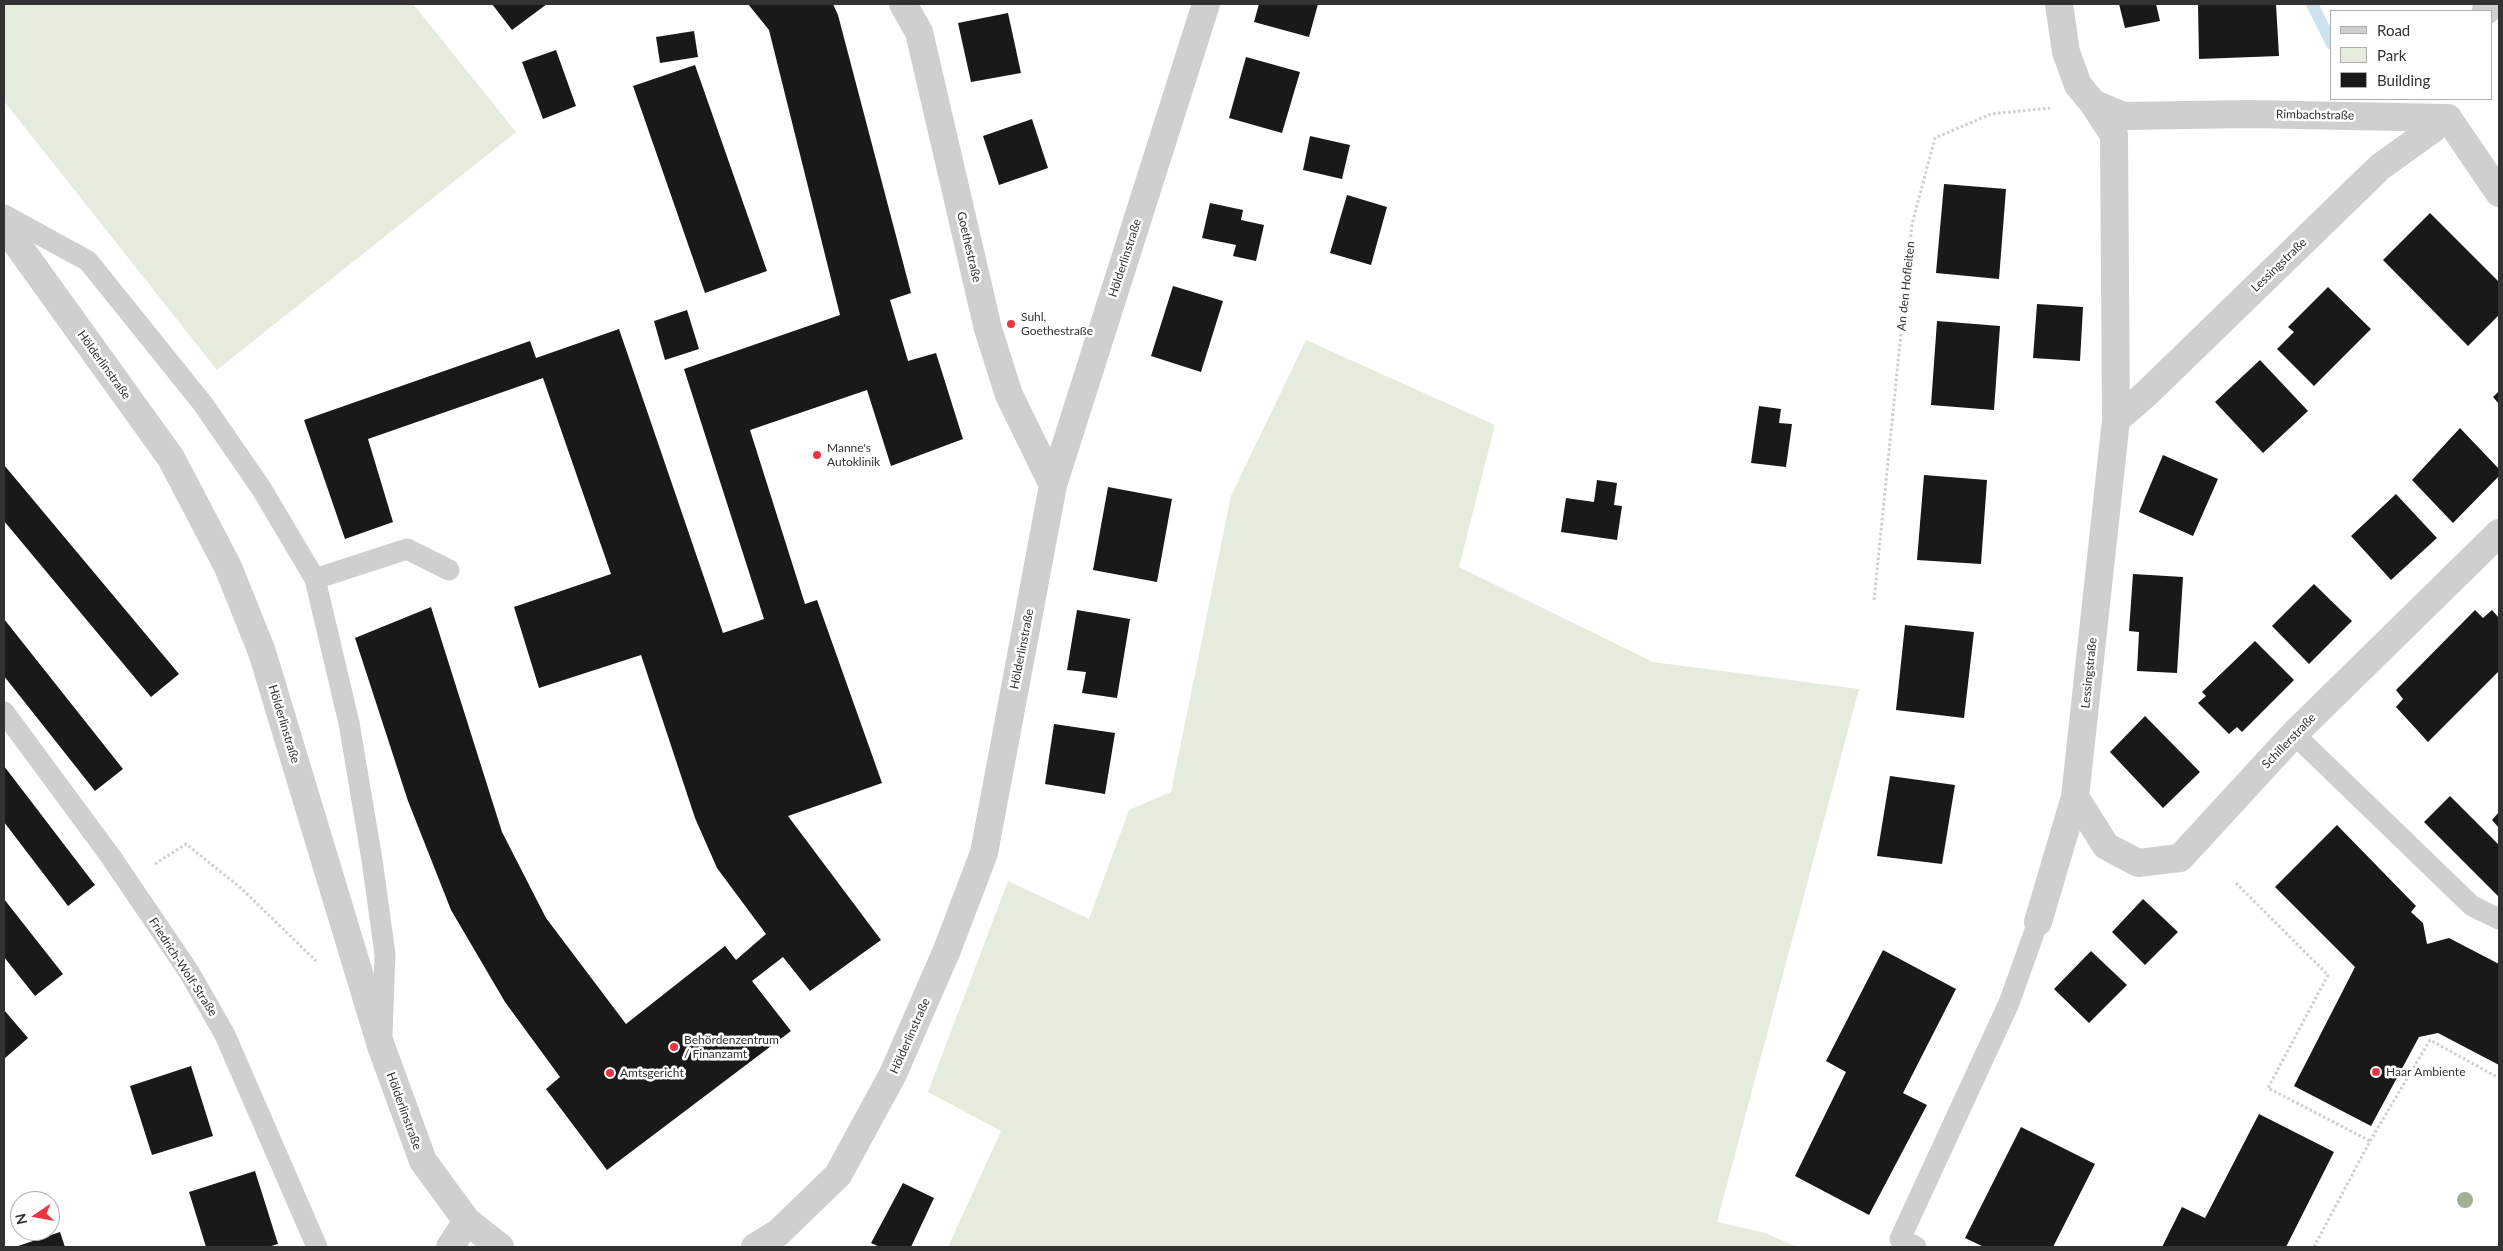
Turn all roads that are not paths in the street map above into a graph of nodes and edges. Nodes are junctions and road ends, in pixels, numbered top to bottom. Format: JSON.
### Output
{"nodes":[{"id":1,"x":903,"y":4,"type":"edge"},
{"id":2,"x":1206,"y":4,"type":"edge"},
{"id":3,"x":2059,"y":4,"type":"edge"},
{"id":4,"x":2093,"y":103,"type":"junction"},
{"id":5,"x":2452,"y":108,"type":"edge"},
{"id":6,"x":2499,"y":193,"type":"edge"},
{"id":7,"x":4,"y":215,"type":"edge"},
{"id":8,"x":4,"y":226,"type":"edge"},
{"id":9,"x":2116,"y":420,"type":"junction"},
{"id":10,"x":1053,"y":485,"type":"junction"},
{"id":11,"x":2499,"y":533,"type":"edge"},
{"id":12,"x":449,"y":570,"type":"dead end"},
{"id":13,"x":315,"y":579,"type":"junction"},
{"id":14,"x":4,"y":712,"type":"edge"},
{"id":15,"x":2294,"y":734,"type":"junction"},
{"id":16,"x":2075,"y":797,"type":"junction"},
{"id":17,"x":2499,"y":919,"type":"edge"},
{"id":18,"x":2038,"y":922,"type":"joint"},
{"id":19,"x":381,"y":1046,"type":"junction"},
{"id":20,"x":467,"y":1221,"type":"junction"},
{"id":21,"x":317,"y":1247,"type":"edge"},
{"id":22,"x":450,"y":1247,"type":"edge"},
{"id":23,"x":500,"y":1247,"type":"edge"},
{"id":24,"x":755,"y":1247,"type":"edge"},
{"id":25,"x":1916,"y":1247,"type":"edge"}],
"edges":[{"from":1,"to":10,"type":"street","name":"Goethestraße"},
{"from":2,"to":10,"type":"street","name":"Hölderlinstraße"},
{"from":3,"to":4,"type":"street","name":"Lessingstraße"},
{"from":4,"to":5,"type":"street","name":"Rimbachstraße"},
{"from":4,"to":9,"type":"street","name":"Lessingstraße"},
{"from":5,"to":6,"type":"street"},
{"from":5,"to":9,"type":"street","name":"Lessingstraße"},
{"from":7,"to":13,"type":"lane"},
{"from":8,"to":19,"type":"street","name":"Hölderlinstraße"},
{"from":9,"to":16,"type":"street","name":"Lessingstraße"},
{"from":10,"to":24,"type":"street","name":"Hölderlinstraße"},
{"from":11,"to":15,"type":"street","name":"Schillerstraße"},
{"from":12,"to":13,"type":"lane"},
{"from":13,"to":19,"type":"lane"},
{"from":14,"to":21,"type":"lane","name":"Friedrich-Wolf-Straße"},
{"from":15,"to":16,"type":"street","name":"Schillerstraße"},
{"from":15,"to":17,"type":"lane"},
{"from":16,"to":18,"type":"street","name":"Lessingstraße"},
{"from":18,"to":25,"type":"lane"},
{"from":19,"to":20,"type":"street","name":"Hölderlinstraße"},
{"from":20,"to":22,"type":"street"},
{"from":20,"to":23,"type":"street","name":"Hölderlinstraße"}]}
